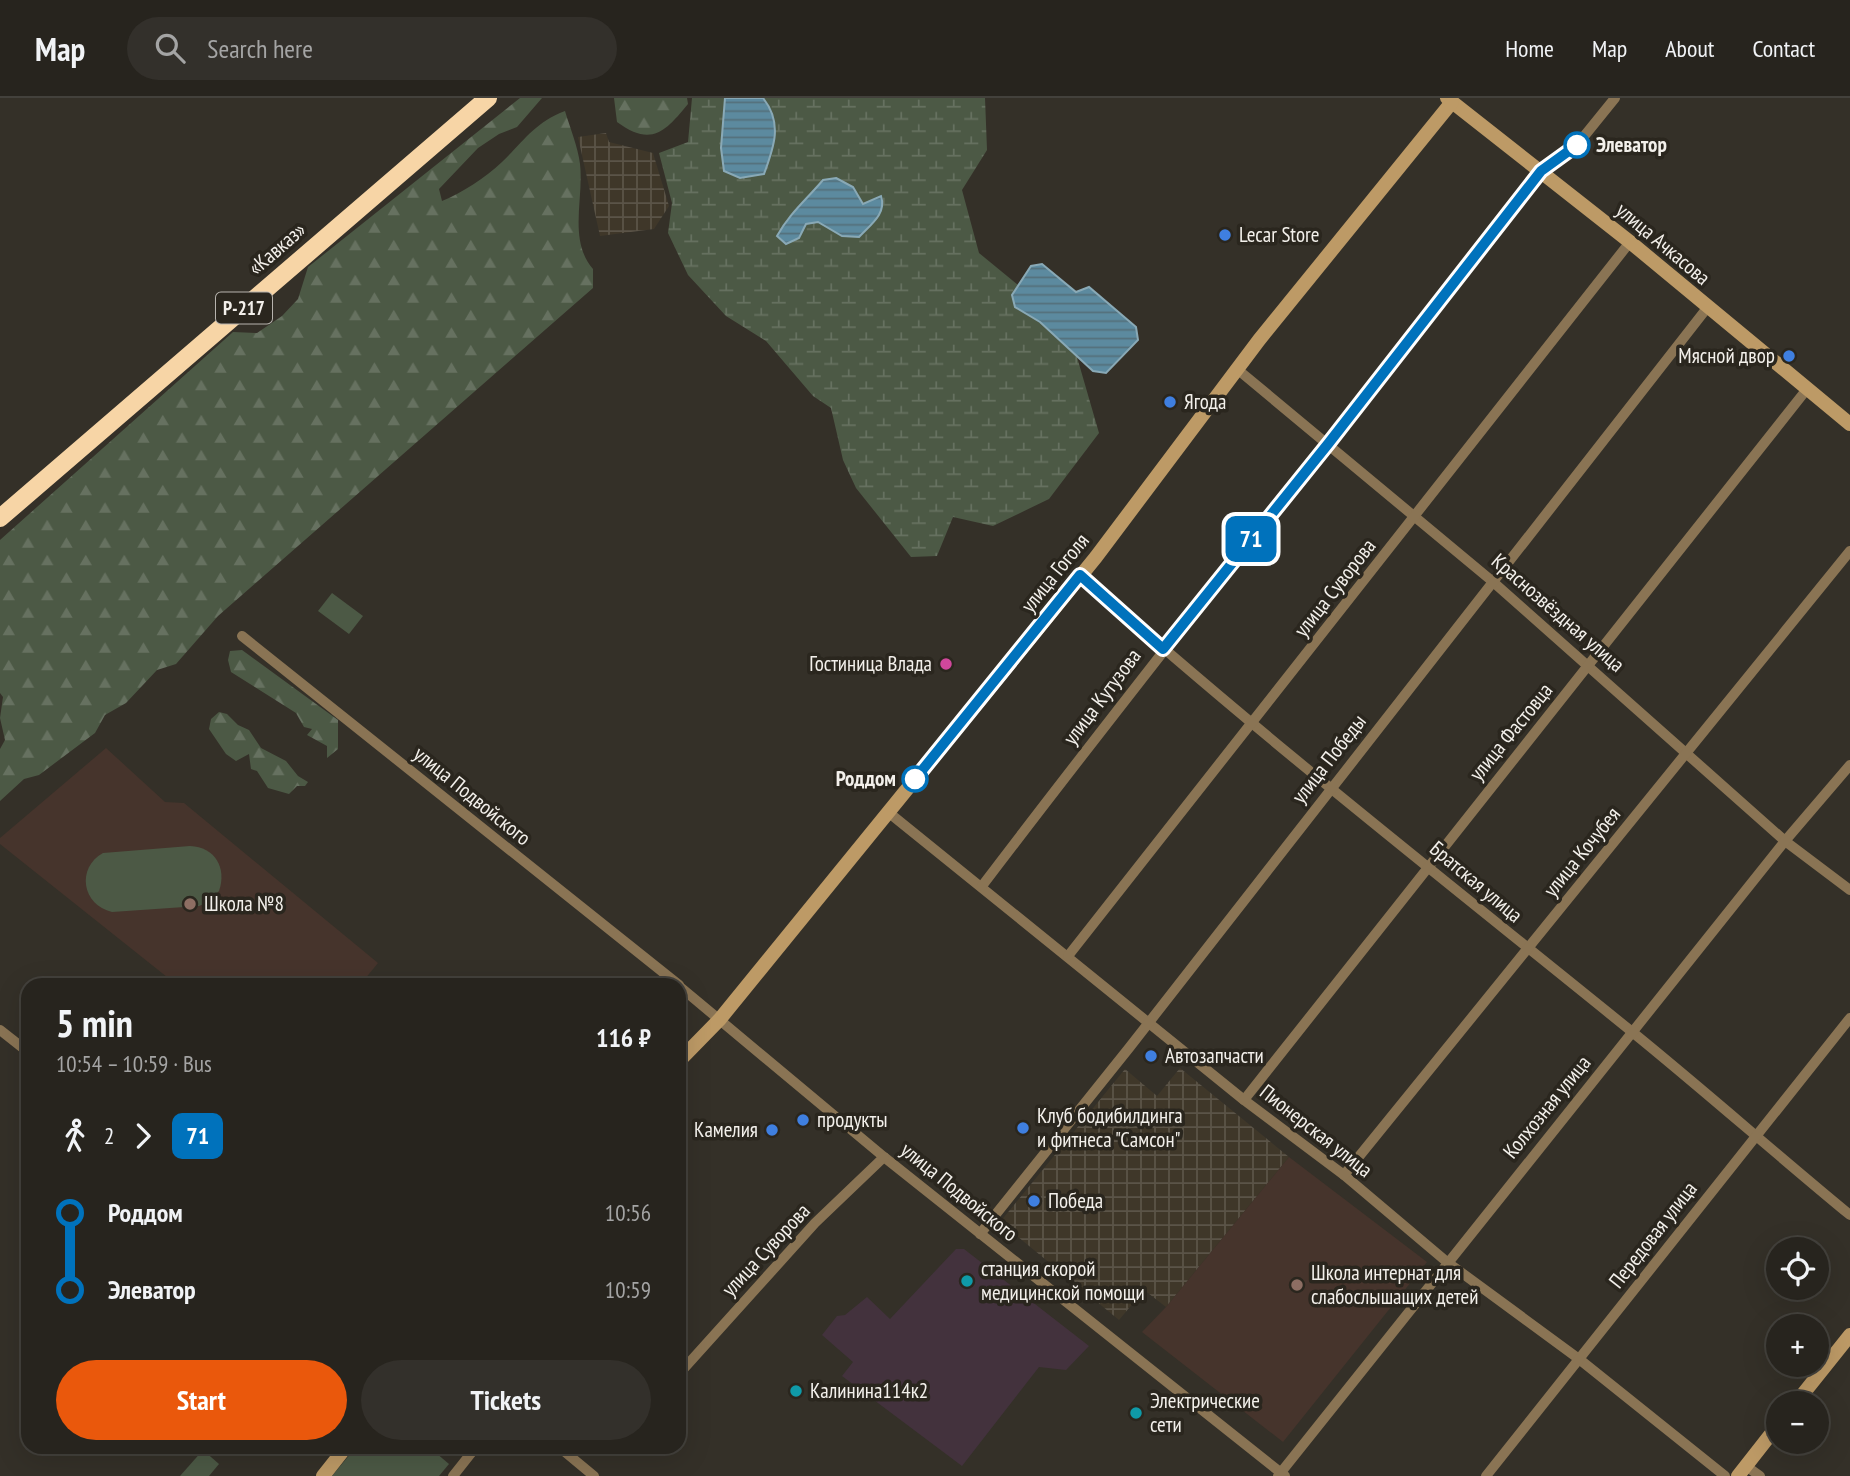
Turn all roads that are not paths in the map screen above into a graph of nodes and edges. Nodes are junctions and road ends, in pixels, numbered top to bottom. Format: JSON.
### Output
{"nodes":[{"id":1,"x":488,"y":98,"type":"edge"},
{"id":2,"x":1615,"y":98,"type":"edge"},
{"id":3,"x":1450,"y":100,"type":"edge"},
{"id":4,"x":1541,"y":171,"type":"junction"},
{"id":5,"x":1630,"y":242,"type":"junction"},
{"id":6,"x":1707,"y":308,"type":"junction"},
{"id":7,"x":1237,"y":369,"type":"junction"},
{"id":8,"x":1807,"y":389,"type":"junction"},
{"id":9,"x":1850,"y":424,"type":"edge"},
{"id":10,"x":1328,"y":444,"type":"junction"},
{"id":11,"x":0,"y":517,"type":"edge"},
{"id":12,"x":1414,"y":517,"type":"junction"},
{"id":13,"x":1850,"y":551,"type":"edge"},
{"id":14,"x":1080,"y":575,"type":"junction"},
{"id":15,"x":1492,"y":581,"type":"junction"},
{"id":16,"x":242,"y":636,"type":"dead end"},
{"id":17,"x":1163,"y":649,"type":"junction"},
{"id":18,"x":1589,"y":666,"type":"junction"},
{"id":19,"x":1253,"y":724,"type":"junction"},
{"id":20,"x":1687,"y":752,"type":"junction"},
{"id":21,"x":1850,"y":765,"type":"edge"},
{"id":22,"x":1331,"y":788,"type":"junction"},
{"id":23,"x":888,"y":812,"type":"junction"},
{"id":24,"x":1785,"y":841,"type":"junction"},
{"id":25,"x":1427,"y":867,"type":"junction"},
{"id":26,"x":982,"y":886,"type":"junction"},
{"id":27,"x":1850,"y":890,"type":"edge"},
{"id":28,"x":1528,"y":950,"type":"junction"},
{"id":29,"x":1068,"y":956,"type":"junction"},
{"id":30,"x":670,"y":978,"type":"edge"},
{"id":31,"x":686,"y":991,"type":"edge"},
{"id":32,"x":1850,"y":1018,"type":"edge"},
{"id":33,"x":720,"y":1019,"type":"junction"},
{"id":34,"x":1149,"y":1021,"type":"junction"},
{"id":35,"x":0,"y":1030,"type":"edge"},
{"id":36,"x":1632,"y":1031,"type":"junction"},
{"id":37,"x":21,"y":1046,"type":"edge"},
{"id":38,"x":686,"y":1054,"type":"edge"},
{"id":39,"x":1244,"y":1100,"type":"junction"},
{"id":40,"x":1755,"y":1137,"type":"junction"},
{"id":41,"x":884,"y":1157,"type":"junction"},
{"id":42,"x":1344,"y":1175,"type":"junction"},
{"id":43,"x":1850,"y":1215,"type":"edge"},
{"id":44,"x":980,"y":1234,"type":"junction"},
{"id":45,"x":1447,"y":1262,"type":"junction"},
{"id":46,"x":1850,"y":1335,"type":"edge"},
{"id":47,"x":1579,"y":1359,"type":"junction"},
{"id":48,"x":686,"y":1366,"type":"edge"},
{"id":49,"x":1806,"y":1391,"type":"edge"},
{"id":50,"x":1766,"y":1440,"type":"edge"},
{"id":51,"x":340,"y":1454,"type":"edge"},
{"id":52,"x":470,"y":1454,"type":"edge"},
{"id":53,"x":567,"y":1454,"type":"edge"},
{"id":54,"x":1742,"y":1471,"type":"edge"},
{"id":55,"x":1281,"y":1475,"type":"edge"},
{"id":56,"x":323,"y":1476,"type":"edge"},
{"id":57,"x":453,"y":1476,"type":"edge"},
{"id":58,"x":594,"y":1476,"type":"edge"},
{"id":59,"x":1486,"y":1476,"type":"edge"},
{"id":60,"x":1725,"y":1476,"type":"edge"},
{"id":61,"x":1760,"y":1476,"type":"edge"}],
"edges":[{"from":1,"to":11,"type":"highway","name":"«Кавказ»","number":"Р-217"},
{"from":2,"to":4,"type":"street","name":"улица Кутузова"},
{"from":3,"to":4,"type":"main road","name":"улица Ачкасова"},
{"from":3,"to":7,"type":"main road","name":"улица Гоголя"},
{"from":4,"to":5,"type":"main road","name":"улица Ачкасова"},
{"from":4,"to":10,"type":"street","name":"улица Кутузова"},
{"from":5,"to":6,"type":"main road","name":"улица Ачкасова"},
{"from":5,"to":12,"type":"street","name":"улица Суворова"},
{"from":6,"to":8,"type":"main road","name":"улица Ачкасова"},
{"from":6,"to":15,"type":"street","name":"улица Победы"},
{"from":7,"to":10,"type":"street","name":"Краснозвёздная улица"},
{"from":7,"to":14,"type":"main road","name":"улица Гоголя"},
{"from":8,"to":9,"type":"main road","name":"улица Ачкасова"},
{"from":8,"to":18,"type":"street","name":"улица Фастовца"},
{"from":10,"to":12,"type":"street","name":"Краснозвёздная улица"},
{"from":10,"to":17,"type":"street","name":"улица Кутузова"},
{"from":12,"to":15,"type":"street","name":"Краснозвёздная улица"},
{"from":12,"to":19,"type":"street","name":"улица Суворова"},
{"from":13,"to":20,"type":"street","name":"улица Кочубея"},
{"from":14,"to":17,"type":"street","name":"Братская улица"},
{"from":14,"to":23,"type":"main road","name":"улица Гоголя"},
{"from":15,"to":18,"type":"street","name":"Краснозвёздная улица"},
{"from":15,"to":22,"type":"street","name":"улица Победы"},
{"from":16,"to":30,"type":"street","name":"улица Подвойского"},
{"from":17,"to":19,"type":"street","name":"Братская улица"},
{"from":17,"to":26,"type":"street","name":"улица Кутузова"},
{"from":18,"to":20,"type":"street","name":"Краснозвёздная улица"},
{"from":18,"to":25,"type":"street","name":"улица Фастовца"},
{"from":19,"to":22,"type":"street","name":"Братская улица"},
{"from":19,"to":29,"type":"street","name":"улица Суворова"},
{"from":20,"to":24,"type":"street","name":"Краснозвёздная улица"},
{"from":20,"to":28,"type":"street","name":"улица Кочубея"},
{"from":21,"to":24,"type":"street","name":"Колхозная улица"},
{"from":22,"to":25,"type":"street","name":"Братская улица"},
{"from":22,"to":34,"type":"street","name":"улица Победы"},
{"from":23,"to":26,"type":"street","name":"Пионерская улица"},
{"from":23,"to":33,"type":"main road","name":"улица Гоголя"},
{"from":24,"to":27,"type":"street","name":"Краснозвёздная улица"},
{"from":24,"to":36,"type":"street","name":"Колхозная улица"},
{"from":25,"to":28,"type":"street","name":"Братская улица"},
{"from":25,"to":39,"type":"street","name":"улица Фастовца"},
{"from":26,"to":29,"type":"street","name":"Пионерская улица"},
{"from":28,"to":36,"type":"street","name":"Братская улица"},
{"from":28,"to":42,"type":"street","name":"улица Кочубея"},
{"from":29,"to":34,"type":"street","name":"Пионерская улица"},
{"from":31,"to":33,"type":"street","name":"улица Подвойского"},
{"from":32,"to":40,"type":"street","name":"Передовая улица"},
{"from":33,"to":38,"type":"main road","name":"улица Гоголя"},
{"from":33,"to":41,"type":"street","name":"улица Подвойского"},
{"from":34,"to":39,"type":"street","name":"Пионерская улица"},
{"from":34,"to":44,"type":"street","name":"улица Победы"},
{"from":35,"to":37,"type":"street"},
{"from":36,"to":40,"type":"street","name":"Братская улица"},
{"from":36,"to":45,"type":"street","name":"Колхозная улица"},
{"from":39,"to":42,"type":"street","name":"Пионерская улица"},
{"from":40,"to":43,"type":"street","name":"Братская улица"},
{"from":40,"to":47,"type":"street","name":"Передовая улица"},
{"from":41,"to":44,"type":"street","name":"улица Подвойского"},
{"from":41,"to":48,"type":"street","name":"улица Суворова"},
{"from":42,"to":45,"type":"street","name":"Пионерская улица"},
{"from":44,"to":55,"type":"street","name":"улица Подвойского"},
{"from":45,"to":47,"type":"street","name":"Пионерская улица"},
{"from":45,"to":55,"type":"street","name":"Колхозная улица"},
{"from":46,"to":49,"type":"main road"},
{"from":47,"to":59,"type":"street","name":"Передовая улица"},
{"from":47,"to":60,"type":"street","name":"Пионерская улица"},
{"from":50,"to":54,"type":"main road"},
{"from":51,"to":56,"type":"main road"},
{"from":52,"to":57,"type":"street"},
{"from":53,"to":58,"type":"street"},
{"from":54,"to":61,"type":"street"}]}
